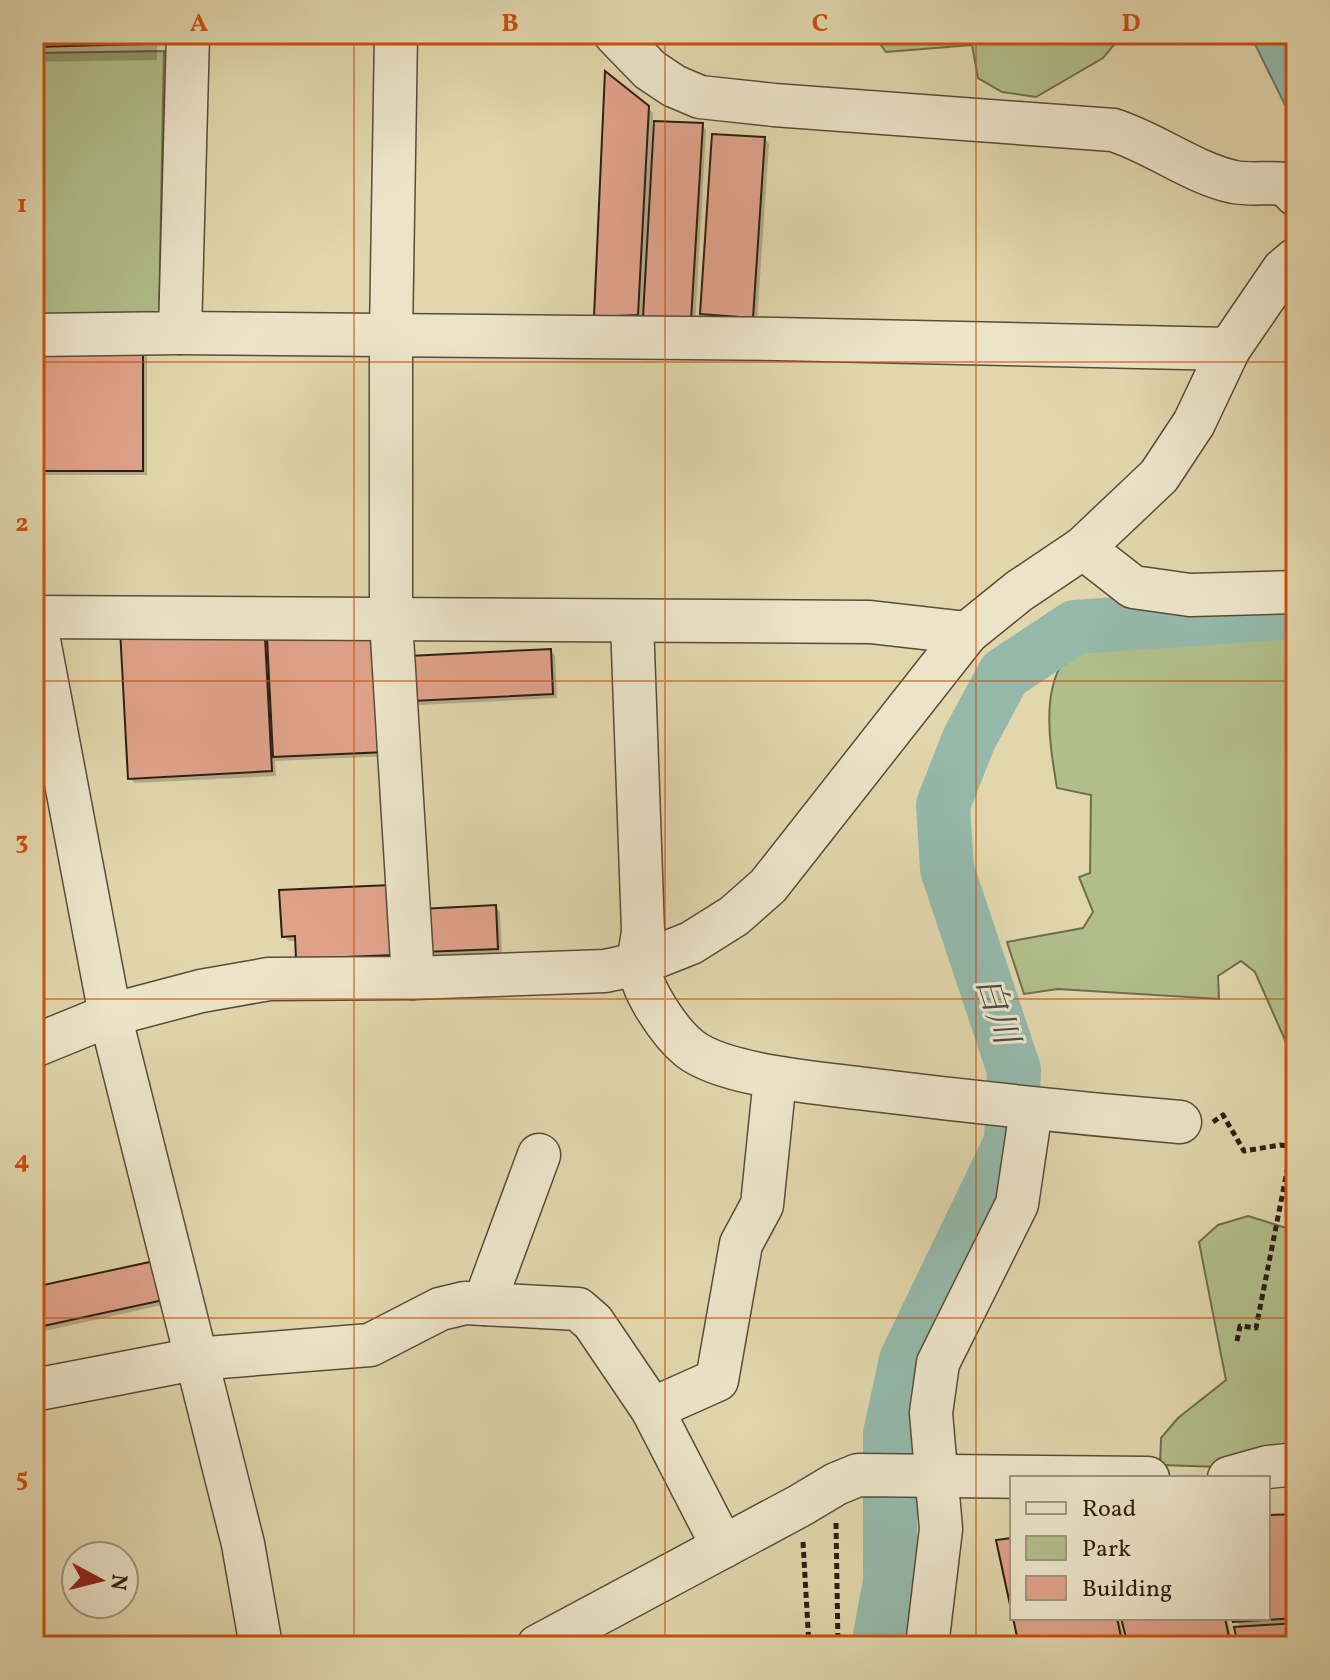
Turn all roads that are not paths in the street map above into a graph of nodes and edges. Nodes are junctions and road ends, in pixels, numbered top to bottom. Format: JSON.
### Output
{"nodes":[{"id":1,"x":188,"y":34,"type":"edge"},
{"id":2,"x":396,"y":34,"type":"edge"},
{"id":3,"x":615,"y":34,"type":"edge"},
{"id":4,"x":1296,"y":195,"type":"edge"},
{"id":5,"x":1296,"y":259,"type":"edge"},
{"id":6,"x":180,"y":333,"type":"junction"},
{"id":7,"x":391,"y":334,"type":"junction"},
{"id":8,"x":34,"y":335,"type":"edge"},
{"id":9,"x":1229,"y":349,"type":"junction"},
{"id":10,"x":1083,"y":548,"type":"junction"},
{"id":11,"x":1296,"y":592,"type":"edge"},
{"id":12,"x":34,"y":616,"type":"edge"},
{"id":13,"x":391,"y":621,"type":"junction"},
{"id":14,"x":632,"y":621,"type":"junction"},
{"id":15,"x":967,"y":633,"type":"junction"},
{"id":16,"x":638,"y":964,"type":"junction"},
{"id":17,"x":413,"y":978,"type":"junction"},
{"id":18,"x":110,"y":1015,"type":"junction"},
{"id":19,"x":34,"y":1046,"type":"edge"},
{"id":20,"x":775,"y":1078,"type":"junction"},
{"id":21,"x":1031,"y":1110,"type":"junction"},
{"id":22,"x":1180,"y":1122,"type":"dead end"},
{"id":23,"x":539,"y":1155,"type":"dead end"},
{"id":24,"x":484,"y":1304,"type":"junction"},
{"id":25,"x":195,"y":1359,"type":"junction"},
{"id":26,"x":34,"y":1390,"type":"edge"},
{"id":27,"x":652,"y":1409,"type":"junction"},
{"id":28,"x":1296,"y":1464,"type":"edge"},
{"id":29,"x":1236,"y":1476,"type":"edge"},
{"id":30,"x":931,"y":1477,"type":"junction"},
{"id":31,"x":1010,"y":1477,"type":"edge"},
{"id":32,"x":723,"y":1547,"type":"junction"},
{"id":33,"x":261,"y":1646,"type":"edge"},
{"id":34,"x":538,"y":1646,"type":"edge"},
{"id":35,"x":927,"y":1646,"type":"edge"}],
"edges":[{"from":1,"to":6,"type":"street"},
{"from":2,"to":7,"type":"street"},
{"from":3,"to":4,"type":"street"},
{"from":5,"to":9,"type":"street"},
{"from":6,"to":7,"type":"street"},
{"from":6,"to":8,"type":"street"},
{"from":7,"to":9,"type":"street"},
{"from":7,"to":13,"type":"street"},
{"from":9,"to":10,"type":"street"},
{"from":10,"to":11,"type":"street"},
{"from":10,"to":15,"type":"street"},
{"from":12,"to":13,"type":"street"},
{"from":12,"to":18,"type":"street"},
{"from":13,"to":14,"type":"street"},
{"from":13,"to":17,"type":"street"},
{"from":14,"to":15,"type":"street"},
{"from":14,"to":16,"type":"street"},
{"from":15,"to":16,"type":"street"},
{"from":16,"to":17,"type":"street"},
{"from":16,"to":20,"type":"street"},
{"from":17,"to":18,"type":"street"},
{"from":18,"to":19,"type":"street"},
{"from":18,"to":25,"type":"street"},
{"from":20,"to":21,"type":"street"},
{"from":20,"to":27,"type":"street"},
{"from":21,"to":22,"type":"street"},
{"from":21,"to":30,"type":"street"},
{"from":23,"to":24,"type":"street"},
{"from":24,"to":25,"type":"street"},
{"from":24,"to":27,"type":"street"},
{"from":25,"to":26,"type":"street"},
{"from":25,"to":33,"type":"street"},
{"from":27,"to":32,"type":"street"},
{"from":28,"to":29,"type":"street"},
{"from":30,"to":31,"type":"street"},
{"from":30,"to":32,"type":"street"},
{"from":30,"to":35,"type":"street"},
{"from":32,"to":34,"type":"street"}]}
